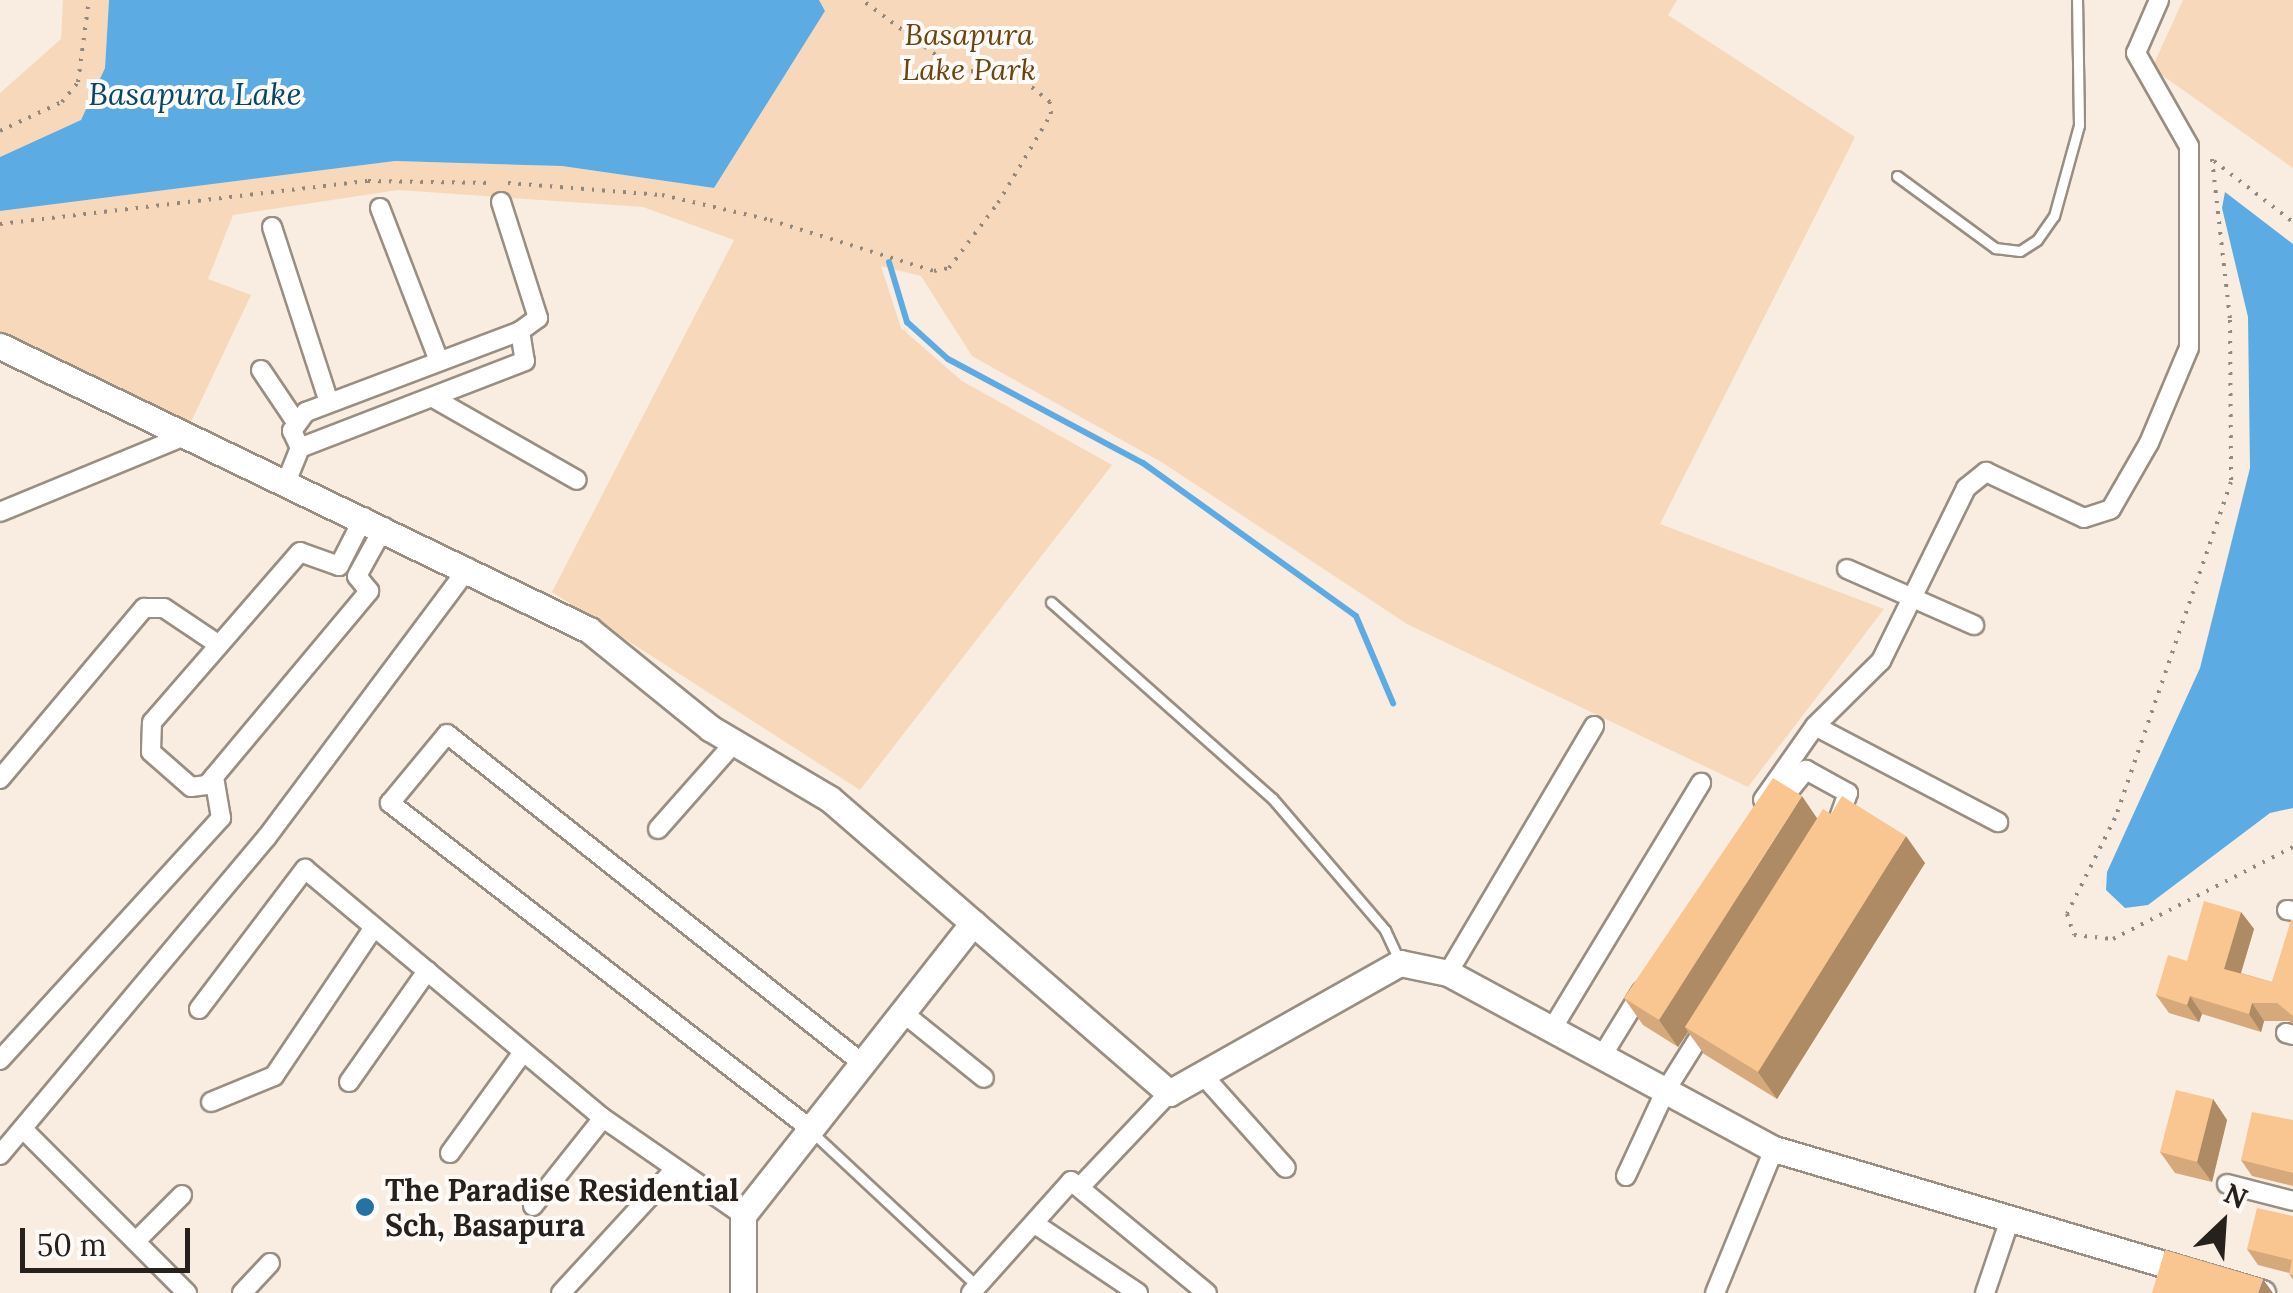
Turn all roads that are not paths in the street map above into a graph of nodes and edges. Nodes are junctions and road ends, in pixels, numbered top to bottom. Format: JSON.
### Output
{"nodes":[{"id":1,"x":2077,"y":0,"type":"edge"},
{"id":2,"x":2159,"y":0,"type":"edge"},
{"id":3,"x":1898,"y":176,"type":"dead end"},
{"id":4,"x":502,"y":202,"type":"dead end"},
{"id":5,"x":380,"y":208,"type":"dead end"},
{"id":6,"x":272,"y":227,"type":"dead end"},
{"id":7,"x":520,"y":330,"type":"junction"},
{"id":8,"x":0,"y":346,"type":"edge"},
{"id":9,"x":438,"y":358,"type":"junction"},
{"id":10,"x":261,"y":370,"type":"dead end"},
{"id":11,"x":435,"y":400,"type":"junction"},
{"id":12,"x":329,"y":402,"type":"junction"},
{"id":13,"x":296,"y":422,"type":"junction"},
{"id":14,"x":190,"y":434,"type":"junction"},
{"id":15,"x":300,"y":448,"type":"junction"},
{"id":16,"x":287,"y":480,"type":"junction"},
{"id":17,"x":578,"y":480,"type":"dead end"},
{"id":18,"x":0,"y":512,"type":"edge"},
{"id":19,"x":374,"y":522,"type":"junction"},
{"id":20,"x":339,"y":566,"type":"junction"},
{"id":21,"x":468,"y":568,"type":"junction"},
{"id":22,"x":1847,"y":568,"type":"dead end"},
{"id":23,"x":357,"y":576,"type":"junction"},
{"id":24,"x":1913,"y":599,"type":"junction"},
{"id":25,"x":1052,"y":602,"type":"dead end"},
{"id":26,"x":1974,"y":625,"type":"dead end"},
{"id":27,"x":219,"y":645,"type":"junction"},
{"id":28,"x":1594,"y":726,"type":"dead end"},
{"id":29,"x":1815,"y":726,"type":"junction"},
{"id":30,"x":734,"y":742,"type":"junction"},
{"id":31,"x":214,"y":776,"type":"junction"},
{"id":32,"x":0,"y":779,"type":"edge"},
{"id":33,"x":1701,"y":784,"type":"dead end"},
{"id":34,"x":1998,"y":822,"type":"dead end"},
{"id":35,"x":658,"y":829,"type":"dead end"},
{"id":36,"x":1828,"y":836,"type":"edge"},
{"id":37,"x":973,"y":922,"type":"junction"},
{"id":38,"x":374,"y":927,"type":"junction"},
{"id":39,"x":1400,"y":963,"type":"junction"},
{"id":40,"x":427,"y":972,"type":"junction"},
{"id":41,"x":1448,"y":973,"type":"junction"},
{"id":42,"x":1653,"y":985,"type":"edge"},
{"id":43,"x":1722,"y":1000,"type":"edge"},
{"id":44,"x":198,"y":1009,"type":"dead end"},
{"id":45,"x":902,"y":1012,"type":"junction"},
{"id":46,"x":1552,"y":1028,"type":"junction"},
{"id":47,"x":523,"y":1052,"type":"junction"},
{"id":48,"x":1608,"y":1059,"type":"junction"},
{"id":49,"x":0,"y":1060,"type":"edge"},
{"id":50,"x":862,"y":1063,"type":"junction"},
{"id":51,"x":1201,"y":1074,"type":"junction"},
{"id":52,"x":984,"y":1078,"type":"dead end"},
{"id":53,"x":349,"y":1082,"type":"dead end"},
{"id":54,"x":1666,"y":1090,"type":"junction"},
{"id":55,"x":1170,"y":1093,"type":"junction"},
{"id":56,"x":211,"y":1102,"type":"dead end"},
{"id":57,"x":603,"y":1118,"type":"junction"},
{"id":58,"x":808,"y":1127,"type":"junction"},
{"id":59,"x":23,"y":1129,"type":"junction"},
{"id":60,"x":1774,"y":1149,"type":"junction"},
{"id":61,"x":450,"y":1153,"type":"dead end"},
{"id":62,"x":0,"y":1155,"type":"edge"},
{"id":63,"x":1286,"y":1168,"type":"dead end"},
{"id":64,"x":674,"y":1170,"type":"junction"},
{"id":65,"x":1626,"y":1176,"type":"dead end"},
{"id":66,"x":2228,"y":1184,"type":"dead end"},
{"id":67,"x":1081,"y":1186,"type":"junction"},
{"id":68,"x":182,"y":1195,"type":"dead end"},
{"id":69,"x":2293,"y":1200,"type":"edge"},
{"id":70,"x":533,"y":1206,"type":"dead end"},
{"id":71,"x":743,"y":1215,"type":"junction"},
{"id":72,"x":2009,"y":1222,"type":"junction"},
{"id":73,"x":1035,"y":1224,"type":"junction"},
{"id":74,"x":136,"y":1241,"type":"junction"},
{"id":75,"x":270,"y":1262,"type":"dead end"},
{"id":76,"x":974,"y":1290,"type":"edge"},
{"id":77,"x":187,"y":1293,"type":"edge"},
{"id":78,"x":242,"y":1293,"type":"edge"},
{"id":79,"x":561,"y":1293,"type":"edge"},
{"id":80,"x":743,"y":1293,"type":"edge"},
{"id":81,"x":1138,"y":1293,"type":"edge"},
{"id":82,"x":1207,"y":1293,"type":"edge"},
{"id":83,"x":1715,"y":1293,"type":"edge"},
{"id":84,"x":1985,"y":1293,"type":"edge"},
{"id":85,"x":2262,"y":1293,"type":"edge"}],
"edges":[{"from":1,"to":3,"type":"lane"},
{"from":2,"to":24,"type":"street"},
{"from":4,"to":7,"type":"street"},
{"from":5,"to":9,"type":"street"},
{"from":6,"to":12,"type":"street"},
{"from":7,"to":9,"type":"street"},
{"from":7,"to":11,"type":"street"},
{"from":8,"to":14,"type":"street"},
{"from":9,"to":12,"type":"street"},
{"from":10,"to":13,"type":"street"},
{"from":11,"to":15,"type":"street"},
{"from":11,"to":17,"type":"street"},
{"from":12,"to":13,"type":"street"},
{"from":13,"to":15,"type":"street"},
{"from":14,"to":16,"type":"street"},
{"from":14,"to":18,"type":"street"},
{"from":15,"to":16,"type":"street"},
{"from":16,"to":19,"type":"street"},
{"from":19,"to":20,"type":"street"},
{"from":19,"to":21,"type":"street"},
{"from":19,"to":23,"type":"street"},
{"from":20,"to":23,"type":"street"},
{"from":20,"to":27,"type":"street"},
{"from":21,"to":30,"type":"street"},
{"from":21,"to":59,"type":"street"},
{"from":22,"to":24,"type":"street"},
{"from":23,"to":31,"type":"street"},
{"from":24,"to":26,"type":"street"},
{"from":24,"to":29,"type":"street"},
{"from":25,"to":39,"type":"lane"},
{"from":27,"to":31,"type":"street"},
{"from":27,"to":32,"type":"street"},
{"from":28,"to":41,"type":"street"},
{"from":29,"to":34,"type":"street"},
{"from":29,"to":36,"type":"street"},
{"from":30,"to":35,"type":"street"},
{"from":30,"to":37,"type":"street"},
{"from":31,"to":49,"type":"street"},
{"from":33,"to":46,"type":"street"},
{"from":37,"to":45,"type":"street"},
{"from":37,"to":55,"type":"street"},
{"from":38,"to":40,"type":"street"},
{"from":38,"to":44,"type":"street"},
{"from":38,"to":56,"type":"street"},
{"from":39,"to":41,"type":"street"},
{"from":39,"to":51,"type":"street"},
{"from":40,"to":47,"type":"street"},
{"from":40,"to":53,"type":"street"},
{"from":41,"to":46,"type":"street"},
{"from":42,"to":48,"type":"street"},
{"from":43,"to":54,"type":"street"},
{"from":45,"to":50,"type":"street"},
{"from":45,"to":52,"type":"street"},
{"from":46,"to":48,"type":"street"},
{"from":47,"to":57,"type":"street"},
{"from":47,"to":61,"type":"street"},
{"from":48,"to":54,"type":"street"},
{"from":50,"to":58,"type":"street"},
{"from":50,"to":58,"type":"street"},
{"from":51,"to":55,"type":"street"},
{"from":51,"to":63,"type":"street"},
{"from":54,"to":60,"type":"street"},
{"from":54,"to":65,"type":"street"},
{"from":55,"to":67,"type":"street"},
{"from":57,"to":64,"type":"street"},
{"from":57,"to":70,"type":"street"},
{"from":58,"to":71,"type":"street"},
{"from":58,"to":76,"type":"lane"},
{"from":59,"to":62,"type":"street"},
{"from":59,"to":74,"type":"street"},
{"from":60,"to":72,"type":"street"},
{"from":60,"to":83,"type":"street"},
{"from":64,"to":71,"type":"street"},
{"from":64,"to":79,"type":"street"},
{"from":66,"to":69,"type":"street"},
{"from":67,"to":73,"type":"street"},
{"from":67,"to":82,"type":"street"},
{"from":68,"to":74,"type":"street"},
{"from":71,"to":80,"type":"street"},
{"from":72,"to":84,"type":"street"},
{"from":72,"to":85,"type":"street"},
{"from":73,"to":76,"type":"street"},
{"from":73,"to":81,"type":"street"},
{"from":74,"to":77,"type":"street"},
{"from":75,"to":78,"type":"street"}]}
